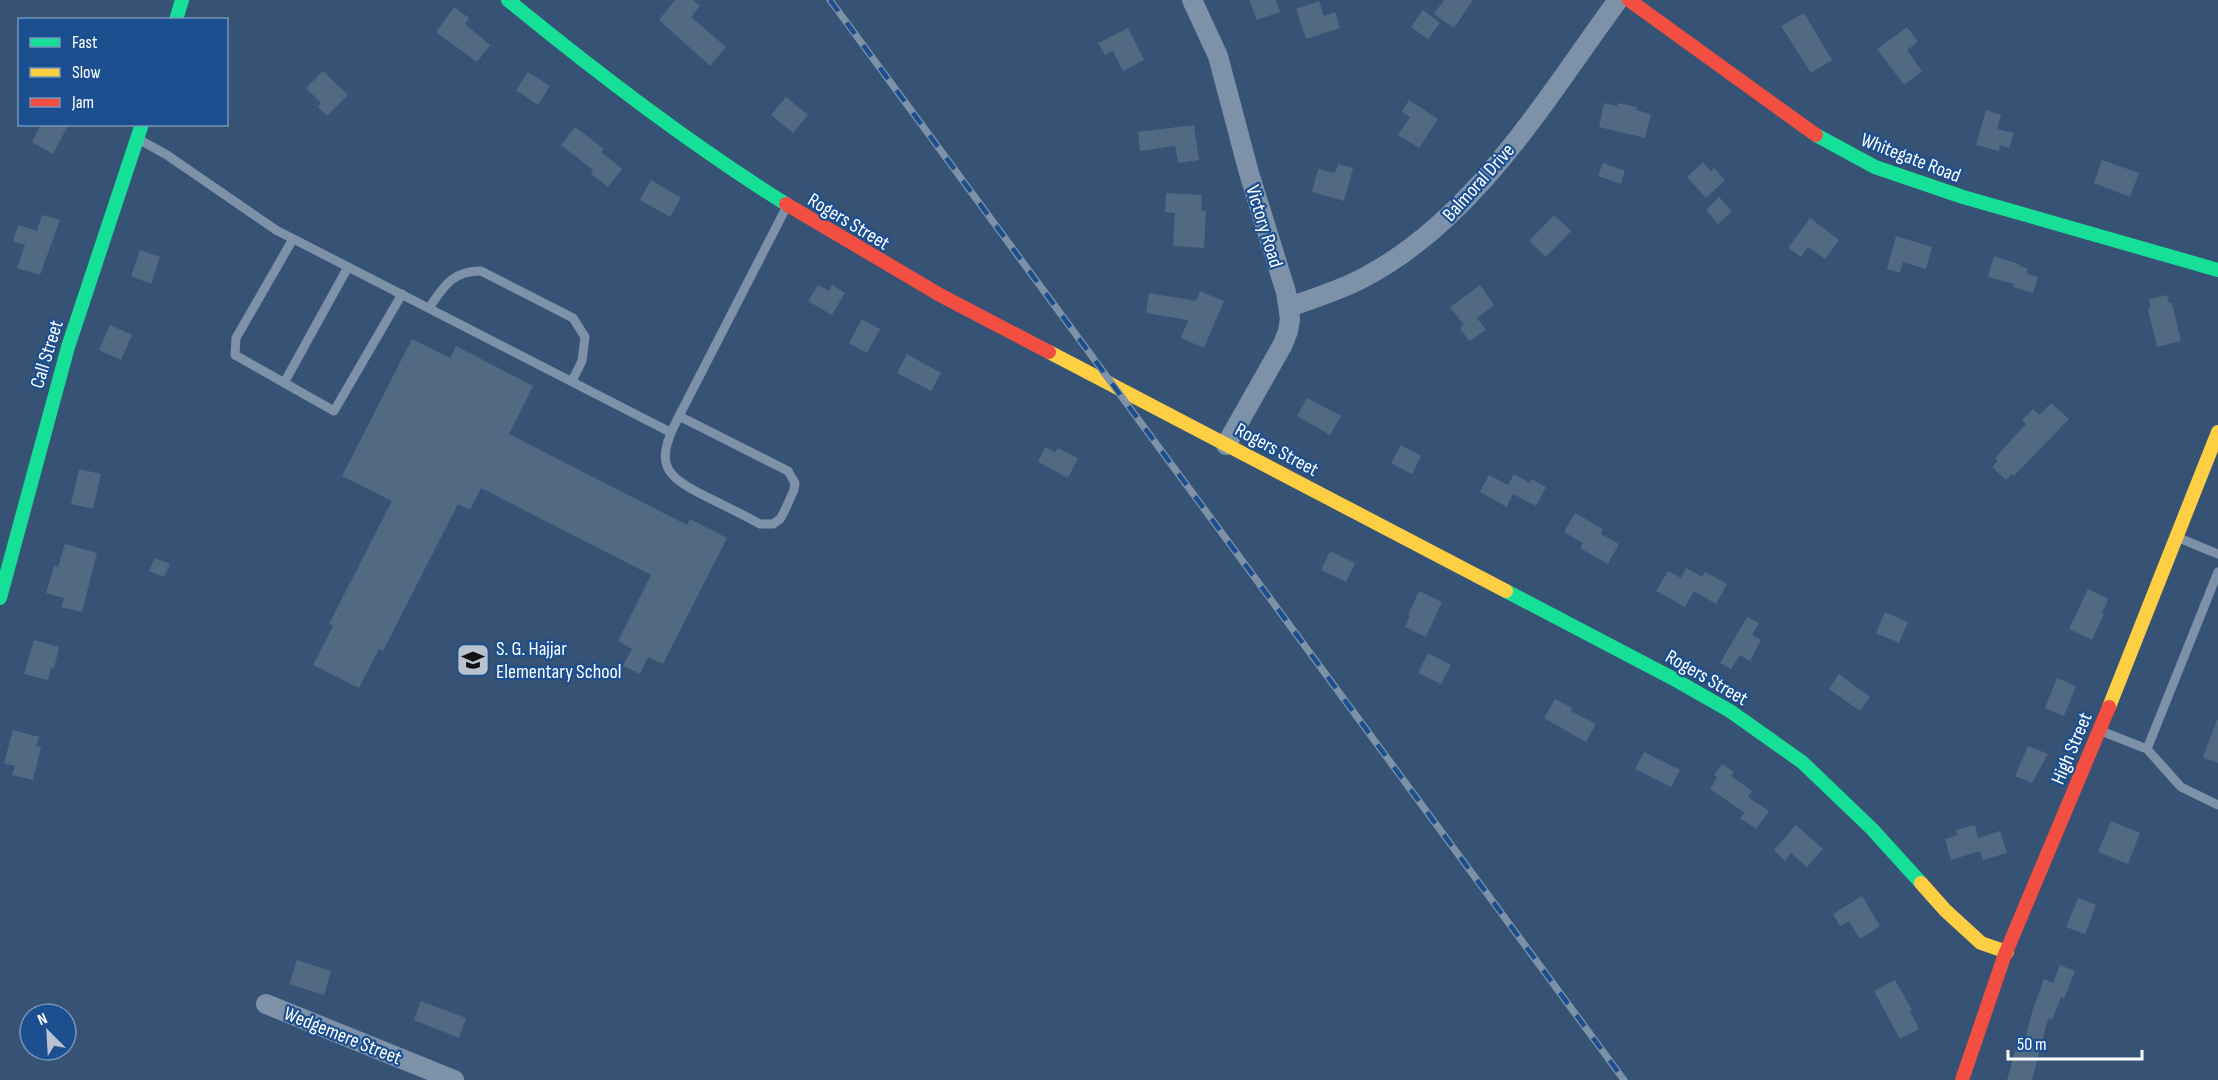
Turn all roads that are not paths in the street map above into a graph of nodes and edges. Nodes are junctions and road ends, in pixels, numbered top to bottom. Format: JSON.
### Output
{"nodes":[{"id":1,"x":182,"y":0,"type":"edge"},
{"id":2,"x":508,"y":0,"type":"edge"},
{"id":3,"x":1192,"y":0,"type":"edge"},
{"id":4,"x":1618,"y":0,"type":"edge"},
{"id":5,"x":1629,"y":0,"type":"edge"},
{"id":6,"x":177,"y":18,"type":"edge"},
{"id":7,"x":141,"y":126,"type":"edge"},
{"id":8,"x":138,"y":139,"type":"junction"},
{"id":9,"x":787,"y":206,"type":"junction"},
{"id":10,"x":294,"y":239,"type":"junction"},
{"id":11,"x":348,"y":267,"type":"junction"},
{"id":12,"x":2218,"y":270,"type":"edge"},
{"id":13,"x":402,"y":294,"type":"junction"},
{"id":14,"x":1289,"y":307,"type":"junction"},
{"id":15,"x":429,"y":308,"type":"junction"},
{"id":16,"x":572,"y":381,"type":"junction"},
{"id":17,"x":284,"y":383,"type":"junction"},
{"id":18,"x":679,"y":416,"type":"junction"},
{"id":19,"x":670,"y":432,"type":"junction"},
{"id":20,"x":2218,"y":432,"type":"edge"},
{"id":21,"x":1227,"y":445,"type":"junction"},
{"id":22,"x":2177,"y":537,"type":"junction"},
{"id":23,"x":2218,"y":554,"type":"edge"},
{"id":24,"x":2218,"y":572,"type":"edge"},
{"id":25,"x":0,"y":598,"type":"edge"},
{"id":26,"x":2099,"y":730,"type":"junction"},
{"id":27,"x":2147,"y":749,"type":"junction"},
{"id":28,"x":2218,"y":805,"type":"edge"},
{"id":29,"x":2007,"y":952,"type":"junction"},
{"id":30,"x":266,"y":1004,"type":"dead end"},
{"id":31,"x":454,"y":1080,"type":"edge"},
{"id":32,"x":1962,"y":1080,"type":"edge"}],
"edges":[{"from":1,"to":6,"type":"main road"},
{"from":2,"to":9,"type":"main road","name":"Rogers Street"},
{"from":3,"to":14,"type":"street","name":"Victory Road"},
{"from":4,"to":14,"type":"street","name":"Balmoral Drive"},
{"from":5,"to":12,"type":"main road","name":"Whitegate Road"},
{"from":7,"to":8,"type":"main road","name":"Call Street"},
{"from":8,"to":10,"type":"lane"},
{"from":8,"to":25,"type":"main road","name":"Call Street"},
{"from":9,"to":18,"type":"lane"},
{"from":9,"to":21,"type":"main road","name":"Rogers Street"},
{"from":10,"to":11,"type":"lane"},
{"from":10,"to":17,"type":"lane"},
{"from":11,"to":13,"type":"lane"},
{"from":11,"to":17,"type":"lane"},
{"from":13,"to":15,"type":"lane"},
{"from":13,"to":17,"type":"lane"},
{"from":14,"to":21,"type":"street","name":"Victory Road"},
{"from":15,"to":16,"type":"lane"},
{"from":15,"to":16,"type":"lane"},
{"from":16,"to":19,"type":"lane"},
{"from":18,"to":19,"type":"lane"},
{"from":18,"to":19,"type":"lane"},
{"from":20,"to":22,"type":"main road","name":"High Street"},
{"from":21,"to":29,"type":"main road","name":"Rogers Street"},
{"from":22,"to":23,"type":"lane"},
{"from":22,"to":26,"type":"main road","name":"High Street"},
{"from":24,"to":27,"type":"lane"},
{"from":26,"to":27,"type":"lane"},
{"from":26,"to":29,"type":"main road","name":"High Street"},
{"from":27,"to":28,"type":"lane"},
{"from":29,"to":32,"type":"main road","name":"High Street"},
{"from":30,"to":31,"type":"street","name":"Wedgemere Street"}]}
